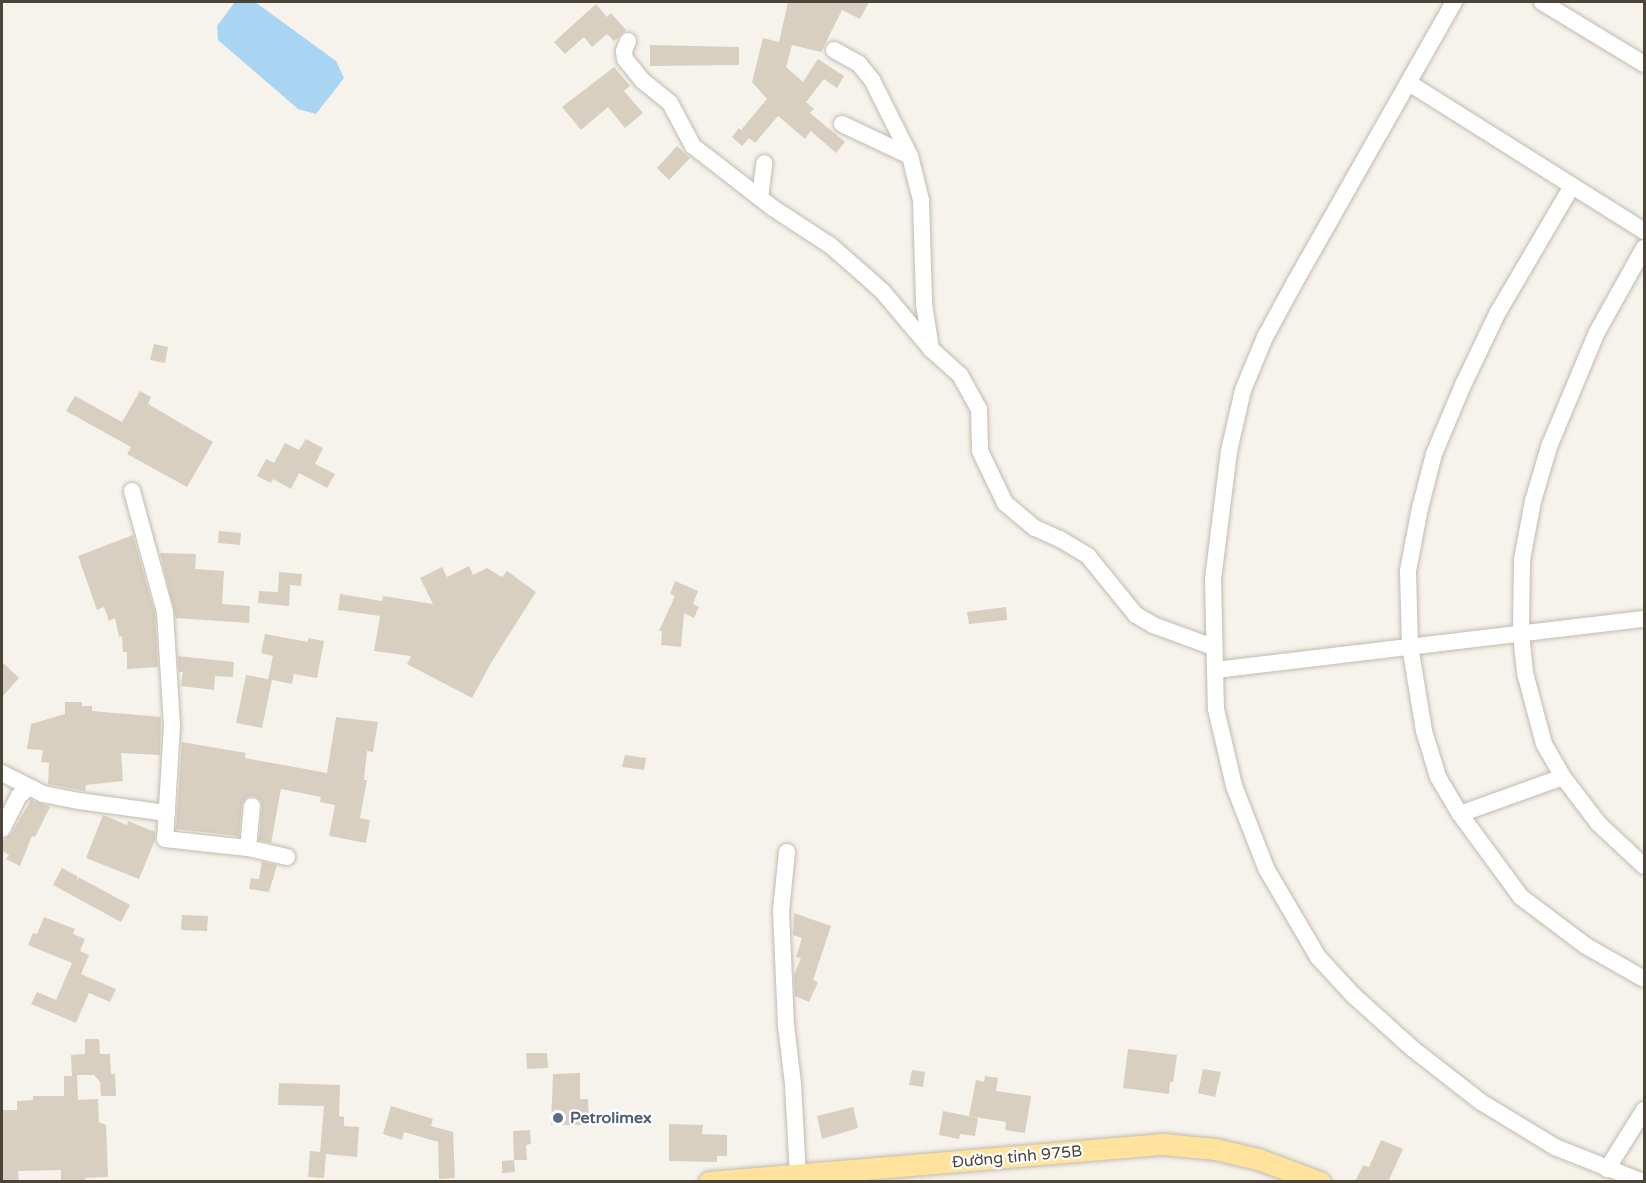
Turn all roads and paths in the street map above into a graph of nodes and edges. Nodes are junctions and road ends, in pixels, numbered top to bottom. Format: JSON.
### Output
{"nodes":[{"id":1,"x":1454,"y":2,"type":"edge"},
{"id":2,"x":1542,"y":2,"type":"edge"},
{"id":3,"x":628,"y":41,"type":"dead end"},
{"id":4,"x":834,"y":50,"type":"dead end"},
{"id":5,"x":1644,"y":64,"type":"edge"},
{"id":6,"x":1409,"y":83,"type":"junction"},
{"id":7,"x":842,"y":124,"type":"dead end"},
{"id":8,"x":910,"y":156,"type":"junction"},
{"id":9,"x":764,"y":163,"type":"dead end"},
{"id":10,"x":1572,"y":186,"type":"junction"},
{"id":11,"x":760,"y":198,"type":"junction"},
{"id":12,"x":1644,"y":231,"type":"edge"},
{"id":13,"x":1644,"y":248,"type":"edge"},
{"id":14,"x":931,"y":349,"type":"junction"},
{"id":15,"x":132,"y":491,"type":"dead end"},
{"id":16,"x":1644,"y":619,"type":"edge"},
{"id":17,"x":1521,"y":634,"type":"junction"},
{"id":18,"x":1410,"y":646,"type":"junction"},
{"id":19,"x":1213,"y":647,"type":"junction"},
{"id":20,"x":1215,"y":670,"type":"junction"},
{"id":21,"x":2,"y":773,"type":"edge"},
{"id":22,"x":1563,"y":777,"type":"junction"},
{"id":23,"x":29,"y":787,"type":"junction"},
{"id":24,"x":252,"y":806,"type":"dead end"},
{"id":25,"x":167,"y":813,"type":"junction"},
{"id":26,"x":1460,"y":814,"type":"junction"},
{"id":27,"x":2,"y":829,"type":"edge"},
{"id":28,"x":248,"y":848,"type":"junction"},
{"id":29,"x":787,"y":852,"type":"dead end"},
{"id":30,"x":287,"y":857,"type":"dead end"},
{"id":31,"x":1644,"y":866,"type":"edge"},
{"id":32,"x":1644,"y":980,"type":"edge"},
{"id":33,"x":1644,"y":1110,"type":"edge"},
{"id":34,"x":1607,"y":1169,"type":"junction"},
{"id":35,"x":798,"y":1175,"type":"junction"},
{"id":36,"x":709,"y":1182,"type":"edge"},
{"id":37,"x":1320,"y":1182,"type":"edge"},
{"id":38,"x":1643,"y":1182,"type":"edge"}],
"edges":[{"from":1,"to":6,"type":"street"},
{"from":2,"to":5,"type":"street"},
{"from":3,"to":11,"type":"street"},
{"from":4,"to":8,"type":"street"},
{"from":6,"to":10,"type":"street"},
{"from":6,"to":19,"type":"street"},
{"from":7,"to":8,"type":"street"},
{"from":8,"to":14,"type":"street"},
{"from":9,"to":11,"type":"street"},
{"from":10,"to":12,"type":"street"},
{"from":10,"to":18,"type":"street"},
{"from":11,"to":14,"type":"street"},
{"from":13,"to":17,"type":"street"},
{"from":14,"to":19,"type":"street"},
{"from":15,"to":25,"type":"street"},
{"from":16,"to":17,"type":"street"},
{"from":17,"to":18,"type":"street"},
{"from":17,"to":22,"type":"street"},
{"from":18,"to":20,"type":"street"},
{"from":18,"to":26,"type":"street"},
{"from":19,"to":20,"type":"street"},
{"from":20,"to":34,"type":"street"},
{"from":21,"to":23,"type":"street"},
{"from":22,"to":26,"type":"street"},
{"from":22,"to":31,"type":"street"},
{"from":23,"to":25,"type":"street"},
{"from":23,"to":27,"type":"street"},
{"from":24,"to":28,"type":"street"},
{"from":25,"to":28,"type":"street"},
{"from":26,"to":32,"type":"street"},
{"from":28,"to":30,"type":"street"},
{"from":29,"to":35,"type":"street"},
{"from":33,"to":34,"type":"street"},
{"from":34,"to":38,"type":"street"},
{"from":35,"to":36,"type":"main road","name":"Đường tỉnh 975B"},
{"from":35,"to":37,"type":"main road","name":"Đường tỉnh 975B"}]}
